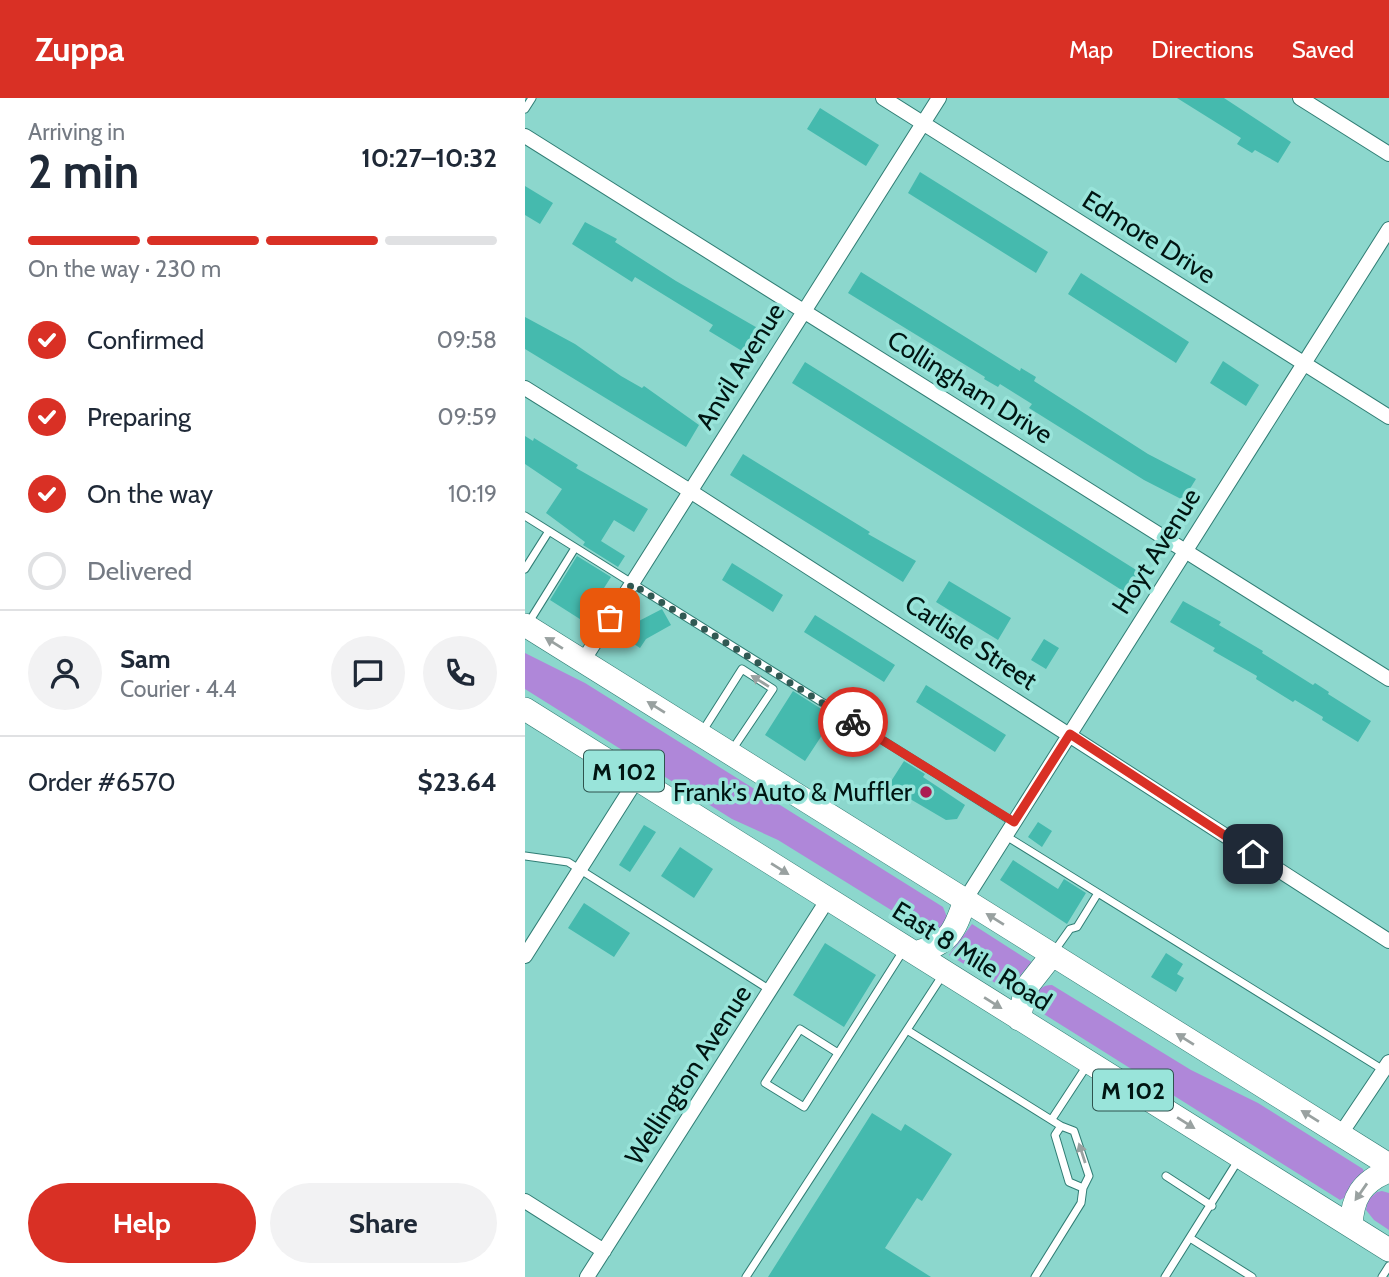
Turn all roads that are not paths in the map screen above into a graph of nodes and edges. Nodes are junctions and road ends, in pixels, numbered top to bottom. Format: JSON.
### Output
{"nodes":[{"id":1,"x":532,"y":98,"type":"edge"},
{"id":2,"x":883,"y":98,"type":"edge"},
{"id":3,"x":939,"y":98,"type":"edge"},
{"id":4,"x":1300,"y":98,"type":"edge"},
{"id":5,"x":525,"y":109,"type":"edge"},
{"id":6,"x":923,"y":123,"type":"junction"},
{"id":7,"x":525,"y":136,"type":"edge"},
{"id":8,"x":1389,"y":154,"type":"edge"},
{"id":9,"x":1389,"y":229,"type":"edge"},
{"id":10,"x":804,"y":311,"type":"junction"},
{"id":11,"x":1304,"y":363,"type":"junction"},
{"id":12,"x":525,"y":388,"type":"edge"},
{"id":13,"x":1389,"y":417,"type":"edge"},
{"id":14,"x":690,"y":491,"type":"junction"},
{"id":15,"x":525,"y":516,"type":"edge"},
{"id":16,"x":548,"y":531,"type":"junction"},
{"id":17,"x":575,"y":548,"type":"junction"},
{"id":18,"x":1185,"y":551,"type":"junction"},
{"id":19,"x":525,"y":569,"type":"edge"},
{"id":20,"x":632,"y":584,"type":"junction"},
{"id":21,"x":526,"y":625,"type":"edge"},
{"id":22,"x":583,"y":661,"type":"junction"},
{"id":23,"x":1389,"y":679,"type":"edge"},
{"id":24,"x":525,"y":709,"type":"edge"},
{"id":25,"x":700,"y":734,"type":"junction"},
{"id":26,"x":1070,"y":734,"type":"junction"},
{"id":27,"x":730,"y":753,"type":"junction"},
{"id":28,"x":638,"y":779,"type":"junction"},
{"id":29,"x":1014,"y":822,"type":"junction"},
{"id":30,"x":1006,"y":836,"type":"junction"},
{"id":31,"x":525,"y":856,"type":"edge"},
{"id":32,"x":580,"y":870,"type":"junction"},
{"id":33,"x":1098,"y":893,"type":"junction"},
{"id":34,"x":828,"y":900,"type":"junction"},
{"id":35,"x":965,"y":900,"type":"junction"},
{"id":36,"x":1389,"y":941,"type":"edge"},
{"id":37,"x":910,"y":950,"type":"junction"},
{"id":38,"x":1052,"y":955,"type":"junction"},
{"id":39,"x":525,"y":956,"type":"edge"},
{"id":40,"x":944,"y":972,"type":"junction"},
{"id":41,"x":771,"y":991,"type":"junction"},
{"id":42,"x":1019,"y":1019,"type":"junction"},
{"id":43,"x":907,"y":1030,"type":"junction"},
{"id":44,"x":838,"y":1053,"type":"junction"},
{"id":45,"x":1089,"y":1063,"type":"junction"},
{"id":46,"x":1387,"y":1068,"type":"edge"},
{"id":47,"x":1052,"y":1119,"type":"junction"},
{"id":48,"x":1061,"y":1126,"type":"junction"},
{"id":49,"x":1340,"y":1135,"type":"junction"},
{"id":50,"x":1240,"y":1158,"type":"junction"},
{"id":51,"x":1389,"y":1166,"type":"edge"},
{"id":52,"x":1389,"y":1171,"type":"edge"},
{"id":53,"x":1166,"y":1176,"type":"dead end"},
{"id":54,"x":1083,"y":1188,"type":"junction"},
{"id":55,"x":525,"y":1201,"type":"edge"},
{"id":56,"x":1212,"y":1206,"type":"junction"},
{"id":57,"x":1351,"y":1226,"type":"junction"},
{"id":58,"x":1190,"y":1238,"type":"junction"},
{"id":59,"x":1389,"y":1250,"type":"edge"},
{"id":60,"x":604,"y":1251,"type":"junction"},
{"id":61,"x":1389,"y":1266,"type":"edge"},
{"id":62,"x":587,"y":1277,"type":"edge"},
{"id":63,"x":746,"y":1277,"type":"edge"},
{"id":64,"x":1035,"y":1277,"type":"edge"},
{"id":65,"x":1165,"y":1277,"type":"edge"},
{"id":66,"x":1252,"y":1277,"type":"edge"},
{"id":67,"x":1382,"y":1277,"type":"edge"}],
"edges":[{"from":1,"to":5,"type":"lane"},
{"from":2,"to":6,"type":"street","name":"Edmore Drive"},
{"from":3,"to":6,"type":"street","name":"Anvil Avenue"},
{"from":4,"to":8,"type":"street"},
{"from":6,"to":10,"type":"street","name":"Anvil Avenue"},
{"from":6,"to":11,"type":"street","name":"Edmore Drive"},
{"from":7,"to":10,"type":"street","name":"Collingham Drive"},
{"from":9,"to":11,"type":"street","name":"Hoyt Avenue"},
{"from":10,"to":14,"type":"street","name":"Anvil Avenue"},
{"from":10,"to":18,"type":"street","name":"Collingham Drive"},
{"from":11,"to":13,"type":"street","name":"Edmore Drive"},
{"from":11,"to":18,"type":"street","name":"Hoyt Avenue"},
{"from":12,"to":14,"type":"street","name":"Carlisle Street"},
{"from":14,"to":20,"type":"street","name":"Anvil Avenue"},
{"from":14,"to":26,"type":"street","name":"Carlisle Street"},
{"from":15,"to":16,"type":"lane"},
{"from":16,"to":17,"type":"lane"},
{"from":16,"to":19,"type":"lane"},
{"from":17,"to":20,"type":"lane"},
{"from":17,"to":21,"type":"lane"},
{"from":18,"to":23,"type":"street","name":"Collingham Drive"},
{"from":18,"to":26,"type":"street","name":"Hoyt Avenue"},
{"from":20,"to":22,"type":"street","name":"Anvil Avenue"},
{"from":20,"to":29,"type":"lane"},
{"from":22,"to":21,"type":"highway","name":"East 8 Mile Road","number":"M 102","one_way":true},
{"from":25,"to":22,"type":"highway","name":"East 8 Mile Road","number":"M 102","one_way":true},
{"from":24,"to":28,"type":"highway","name":"East 8 Mile Road","number":"M 102"},
{"from":25,"to":27,"type":"highway","name":"East 8 Mile Road","number":"M 102"},
{"from":27,"to":25,"type":"lane","one_way":true},
{"from":26,"to":29,"type":"street","name":"Hoyt Avenue"},
{"from":26,"to":36,"type":"street","name":"Carlisle Street"},
{"from":27,"to":35,"type":"highway","name":"East 8 Mile Road","number":"M 102"},
{"from":28,"to":32,"type":"street"},
{"from":28,"to":34,"type":"highway","name":"East 8 Mile Road","number":"M 102","one_way":true},
{"from":29,"to":30,"type":"street","name":"Hoyt Avenue"},
{"from":30,"to":33,"type":"lane"},
{"from":30,"to":35,"type":"street","name":"Hoyt Avenue"},
{"from":31,"to":32,"type":"lane"},
{"from":32,"to":39,"type":"street"},
{"from":32,"to":41,"type":"lane"},
{"from":33,"to":38,"type":"lane"},
{"from":33,"to":46,"type":"lane"},
{"from":34,"to":37,"type":"highway","name":"East 8 Mile Road","number":"M 102"},
{"from":34,"to":41,"type":"street","name":"Wellington Avenue"},
{"from":35,"to":37,"type":"highway"},
{"from":38,"to":35,"type":"highway","name":"East 8 Mile Road","number":"M 102","one_way":true},
{"from":37,"to":40,"type":"highway","name":"East 8 Mile Road","number":"M 102"},
{"from":37,"to":44,"type":"lane"},
{"from":38,"to":42,"type":"highway"},
{"from":49,"to":38,"type":"highway","name":"East 8 Mile Road","number":"M 102","one_way":true},
{"from":40,"to":42,"type":"highway","name":"East 8 Mile Road","number":"M 102","one_way":true},
{"from":40,"to":43,"type":"lane"},
{"from":41,"to":60,"type":"street","name":"Wellington Avenue"},
{"from":42,"to":45,"type":"highway","name":"East 8 Mile Road","number":"M 102"},
{"from":43,"to":47,"type":"lane"},
{"from":43,"to":63,"type":"lane"},
{"from":44,"to":44,"type":"lane"},
{"from":45,"to":47,"type":"lane"},
{"from":45,"to":50,"type":"highway","name":"East 8 Mile Road","number":"M 102","one_way":true},
{"from":46,"to":49,"type":"street"},
{"from":47,"to":48,"type":"lane"},
{"from":54,"to":48,"type":"lane","one_way":true},
{"from":48,"to":54,"type":"lane"},
{"from":49,"to":51,"type":"highway","name":"East 8 Mile Road","number":"M 102"},
{"from":50,"to":56,"type":"lane"},
{"from":50,"to":57,"type":"highway","name":"East 8 Mile Road","number":"M 102"},
{"from":52,"to":57,"type":"highway","one_way":true},
{"from":53,"to":56,"type":"lane"},
{"from":54,"to":64,"type":"lane"},
{"from":55,"to":60,"type":"street"},
{"from":56,"to":58,"type":"lane"},
{"from":57,"to":59,"type":"highway","name":"East 8 Mile Road","number":"M 102"},
{"from":58,"to":65,"type":"lane"},
{"from":58,"to":66,"type":"lane"},
{"from":60,"to":62,"type":"street","name":"Wellington Avenue"},
{"from":61,"to":67,"type":"lane"}]}
